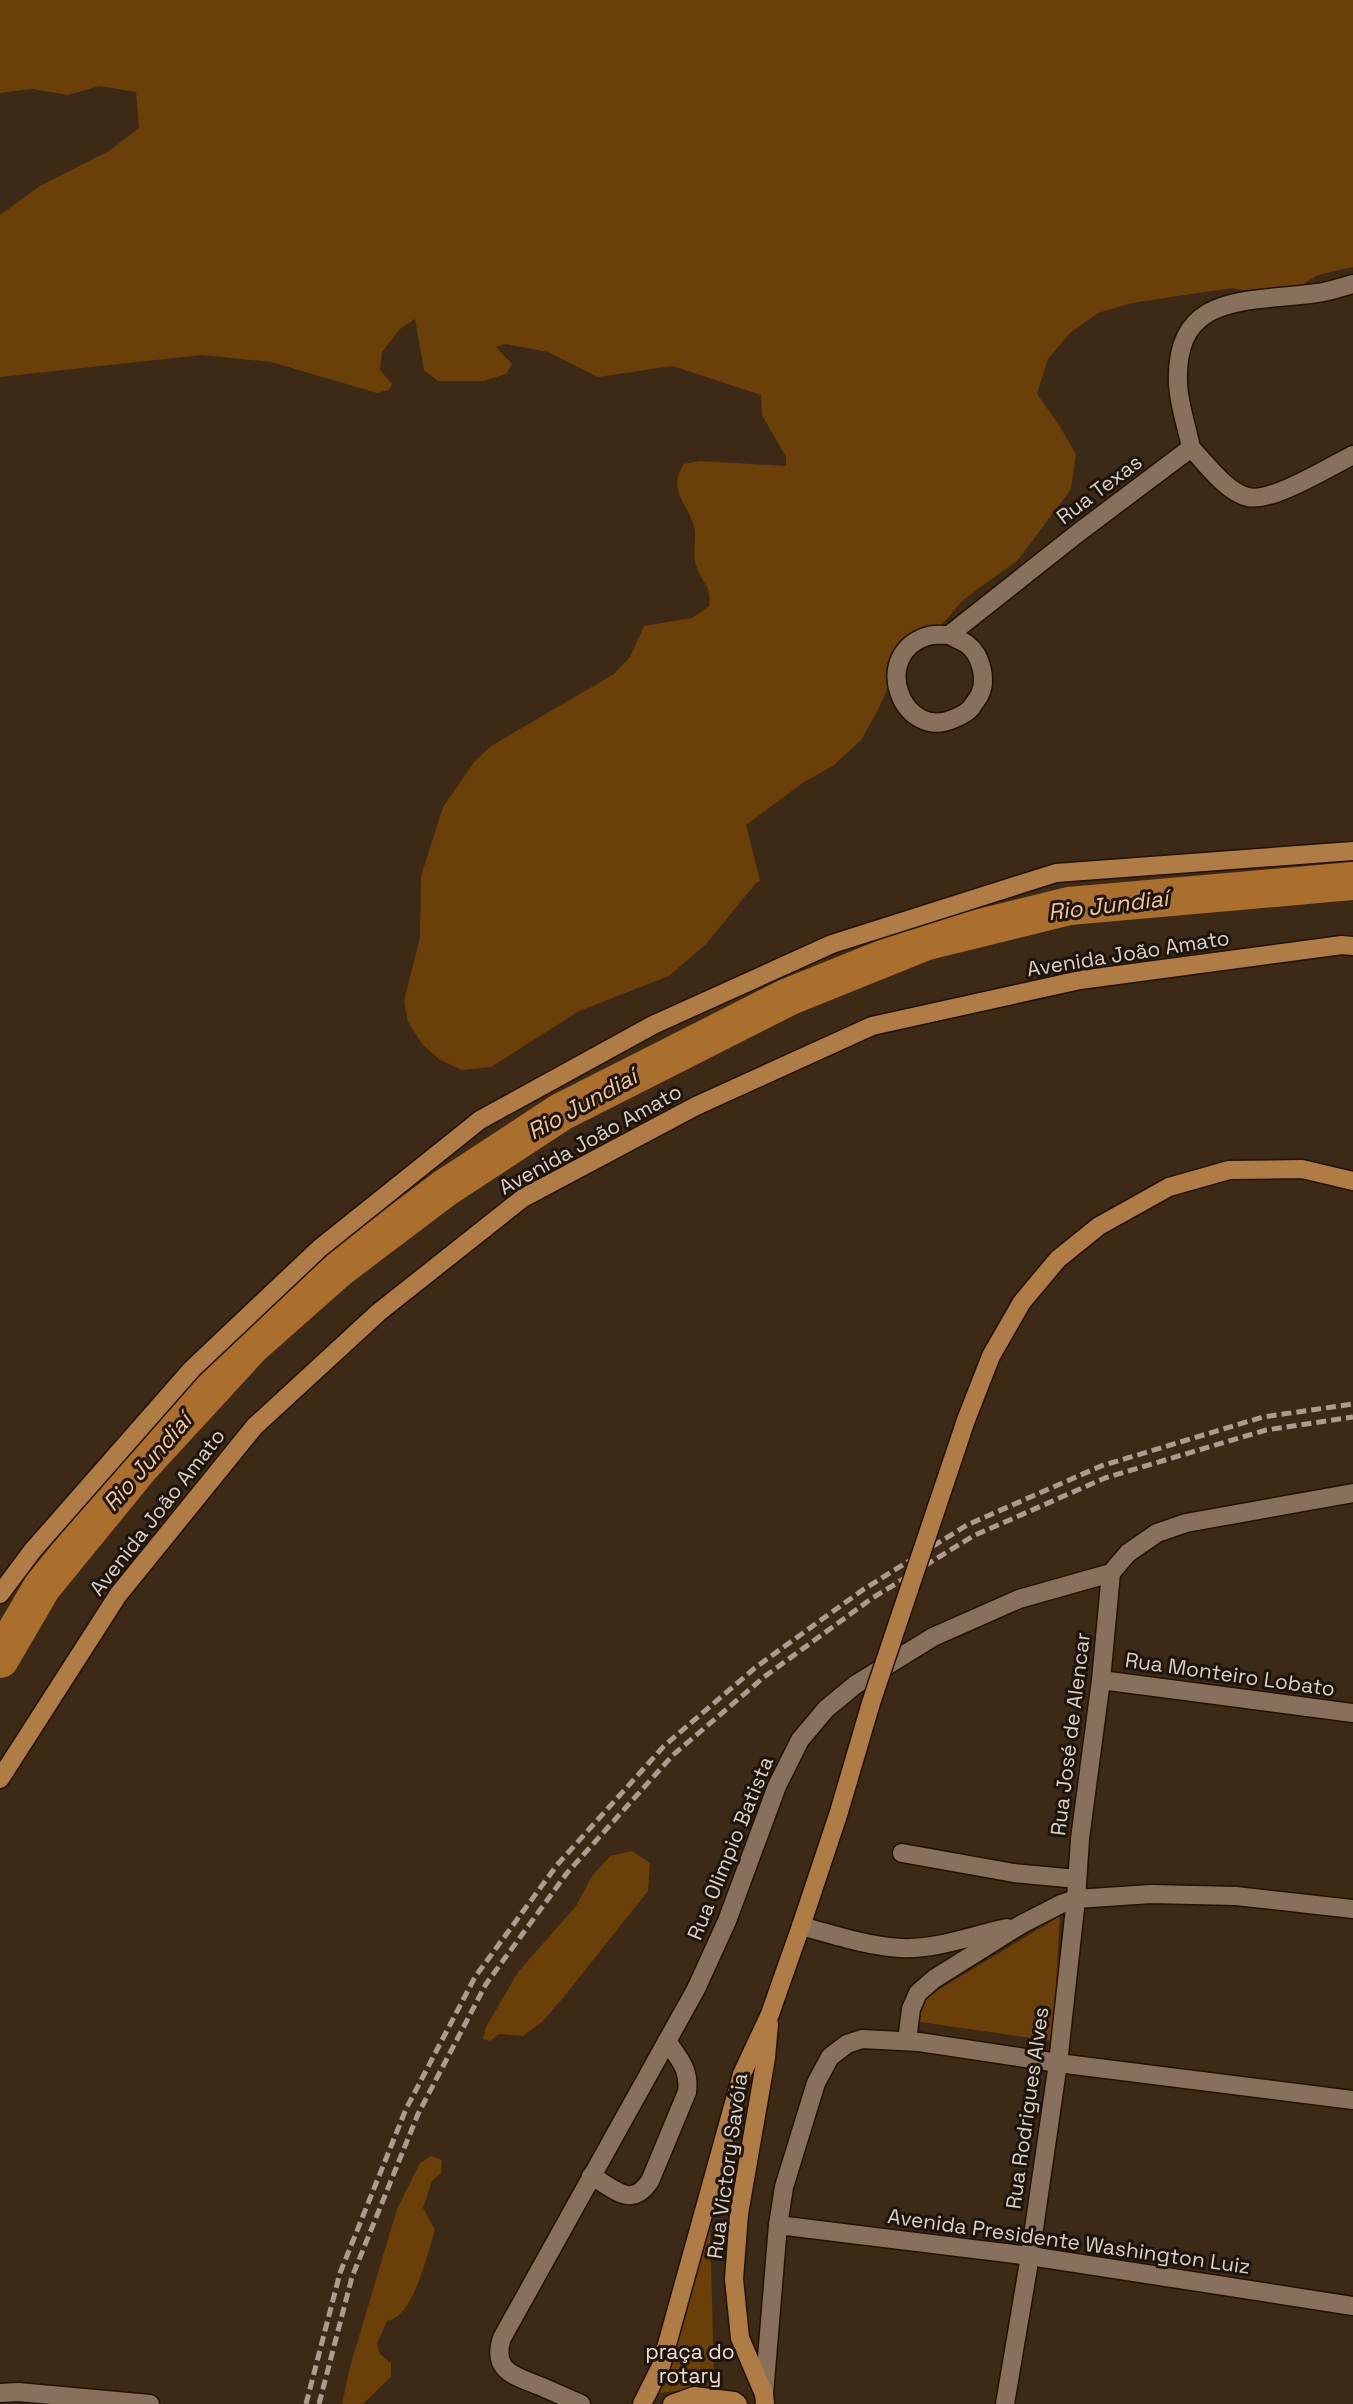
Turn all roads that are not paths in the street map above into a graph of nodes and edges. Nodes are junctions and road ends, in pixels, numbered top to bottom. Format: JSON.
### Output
{"nodes":[{"id":1,"x":1353,"y":284,"type":"edge"},
{"id":2,"x":1191,"y":448,"type":"junction"},
{"id":3,"x":1353,"y":455,"type":"edge"},
{"id":4,"x":949,"y":635,"type":"junction"},
{"id":5,"x":1353,"y":851,"type":"edge"},
{"id":6,"x":1353,"y":946,"type":"edge"},
{"id":7,"x":1353,"y":1181,"type":"edge"},
{"id":8,"x":1353,"y":1493,"type":"edge"},
{"id":9,"x":1111,"y":1573,"type":"junction"},
{"id":10,"x":0,"y":1594,"type":"edge"},
{"id":11,"x":1101,"y":1680,"type":"junction"},
{"id":12,"x":1353,"y":1713,"type":"edge"},
{"id":13,"x":0,"y":1779,"type":"edge"},
{"id":14,"x":902,"y":1853,"type":"dead end"},
{"id":15,"x":1077,"y":1879,"type":"junction"},
{"id":16,"x":1076,"y":1899,"type":"junction"},
{"id":17,"x":1353,"y":1909,"type":"edge"},
{"id":18,"x":1022,"y":1924,"type":"junction"},
{"id":19,"x":802,"y":1926,"type":"junction"},
{"id":20,"x":770,"y":2014,"type":"junction"},
{"id":21,"x":667,"y":2041,"type":"junction"},
{"id":22,"x":907,"y":2041,"type":"junction"},
{"id":23,"x":1058,"y":2063,"type":"junction"},
{"id":24,"x":1353,"y":2100,"type":"edge"},
{"id":25,"x":591,"y":2176,"type":"junction"},
{"id":26,"x":778,"y":2225,"type":"junction"},
{"id":27,"x":1030,"y":2256,"type":"junction"},
{"id":28,"x":1353,"y":2306,"type":"edge"},
{"id":29,"x":0,"y":2393,"type":"edge"},
{"id":30,"x":764,"y":2399,"type":"edge"},
{"id":31,"x":150,"y":2404,"type":"edge"},
{"id":32,"x":581,"y":2404,"type":"edge"},
{"id":33,"x":642,"y":2404,"type":"edge"},
{"id":34,"x":672,"y":2404,"type":"edge"},
{"id":35,"x":738,"y":2404,"type":"edge"},
{"id":36,"x":1005,"y":2404,"type":"edge"}],
"edges":[{"from":1,"to":2,"type":"street"},
{"from":2,"to":3,"type":"street"},
{"from":2,"to":4,"type":"street","name":"Rua Texas"},
{"from":4,"to":4,"type":"street","name":"Rua Texas"},
{"from":5,"to":10,"type":"main road"},
{"from":6,"to":13,"type":"main road","name":"Avenida João Amato"},
{"from":7,"to":19,"type":"main road","bridge":true},
{"from":8,"to":9,"type":"street"},
{"from":9,"to":11,"type":"street","name":"Rua José de Alencar"},
{"from":9,"to":21,"type":"street","name":"Rua Olimpio Batista"},
{"from":11,"to":12,"type":"street","name":"Rua Monteiro Lobato"},
{"from":11,"to":15,"type":"street","name":"Rua José de Alencar"},
{"from":14,"to":15,"type":"street"},
{"from":15,"to":16,"type":"street","name":"Rua José de Alencar"},
{"from":16,"to":17,"type":"street"},
{"from":16,"to":18,"type":"street"},
{"from":16,"to":23,"type":"street","name":"Rua Rodrigues Alves"},
{"from":18,"to":19,"type":"street"},
{"from":18,"to":22,"type":"street"},
{"from":19,"to":20,"type":"main road"},
{"from":20,"to":30,"type":"main road","name":"Rua Victory Savóia"},
{"from":20,"to":33,"type":"main road"},
{"from":21,"to":25,"type":"street","name":"Rua Olimpio Batista"},
{"from":21,"to":25,"type":"street"},
{"from":22,"to":23,"type":"street"},
{"from":22,"to":26,"type":"street"},
{"from":23,"to":24,"type":"street"},
{"from":23,"to":27,"type":"street","name":"Rua Rodrigues Alves"},
{"from":25,"to":32,"type":"street","name":"Rua Olimpio Batista"},
{"from":26,"to":27,"type":"street","name":"Avenida Presidente Washington Luiz"},
{"from":26,"to":30,"type":"street"},
{"from":27,"to":28,"type":"street","name":"Avenida Presidente Washington Luiz"},
{"from":27,"to":36,"type":"street","name":"Rua Rodrigues Alves"},
{"from":29,"to":31,"type":"street"},
{"from":34,"to":35,"type":"main road"}]}
